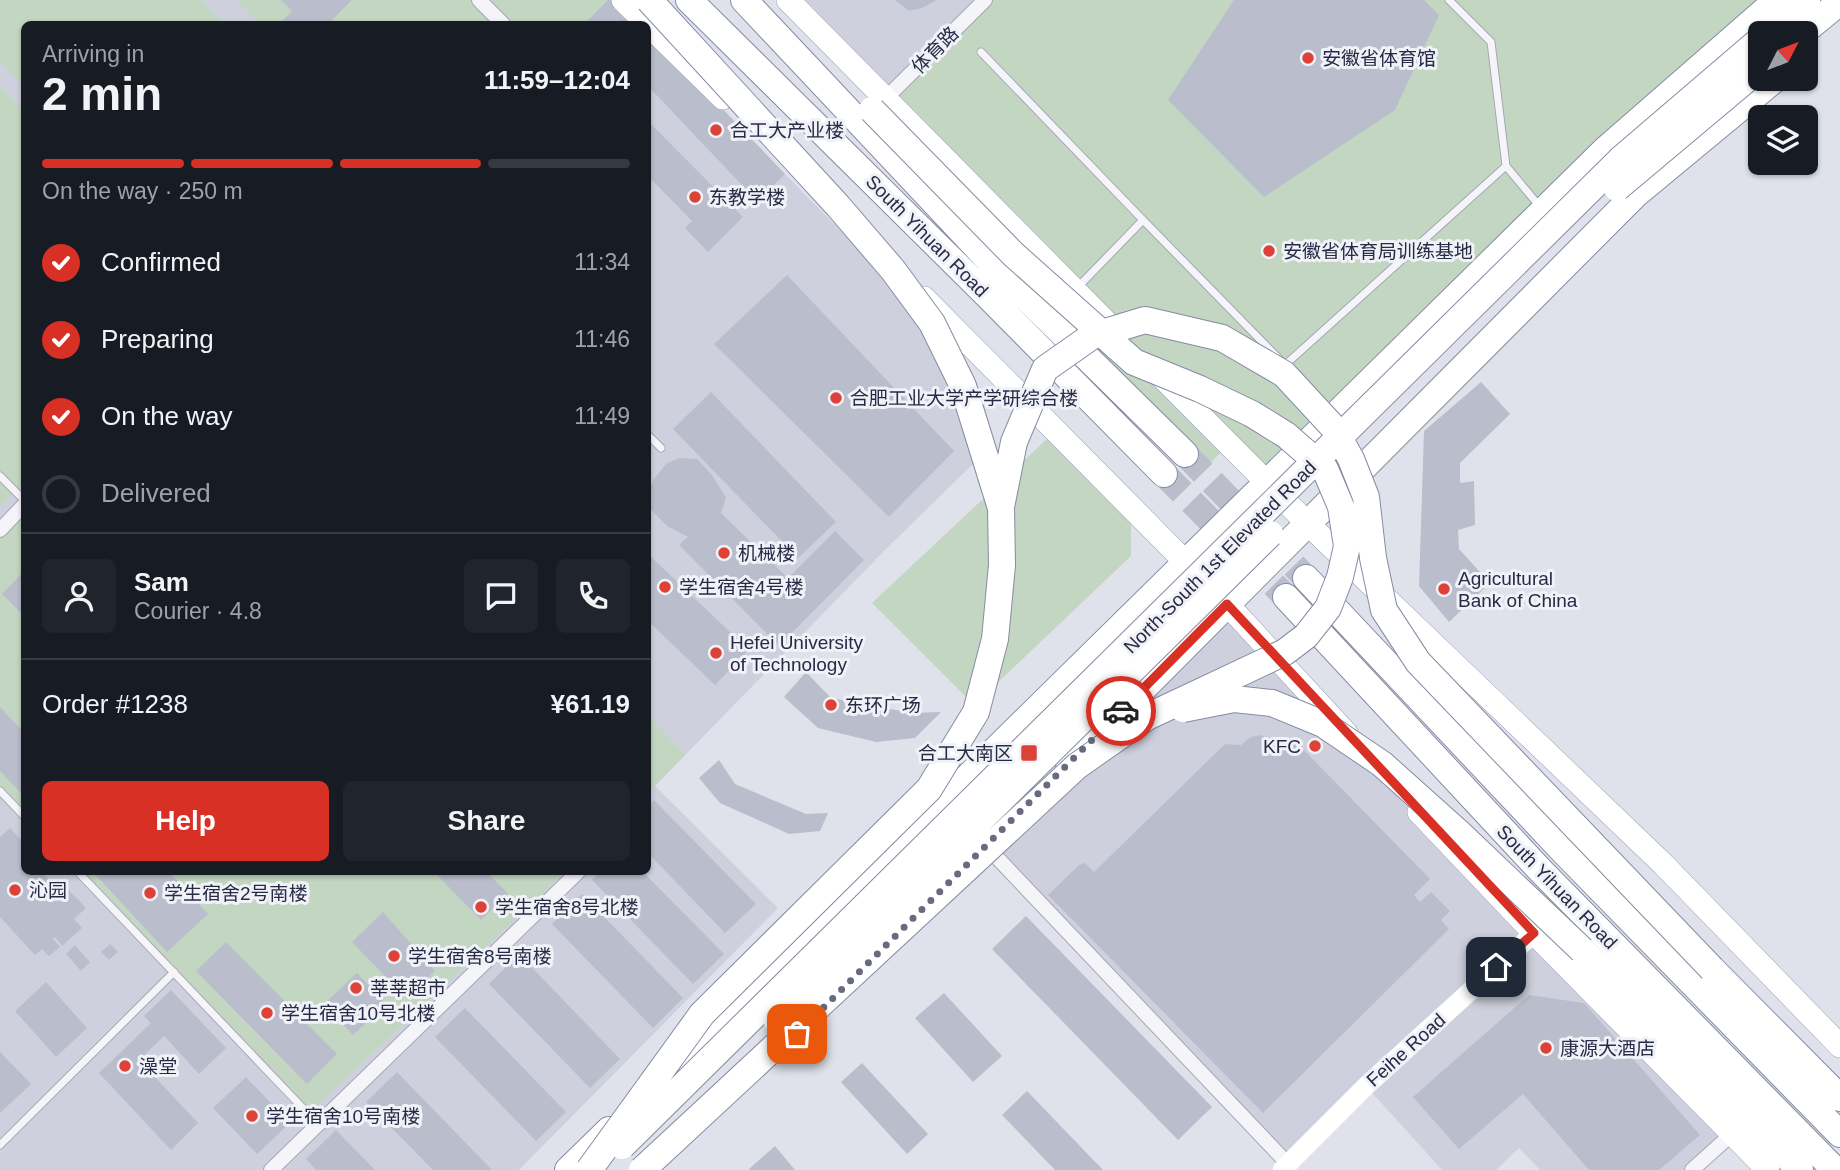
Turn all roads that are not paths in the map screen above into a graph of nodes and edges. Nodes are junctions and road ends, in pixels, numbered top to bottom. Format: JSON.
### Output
{"nodes":[{"id":1,"x":479,"y":0,"type":"edge"},
{"id":2,"x":623,"y":0,"type":"edge"},
{"id":3,"x":649,"y":0,"type":"edge"},
{"id":4,"x":689,"y":0,"type":"edge"},
{"id":5,"x":744,"y":0,"type":"edge"},
{"id":6,"x":767,"y":0,"type":"edge"},
{"id":7,"x":788,"y":0,"type":"edge"},
{"id":8,"x":985,"y":0,"type":"edge"},
{"id":9,"x":1449,"y":0,"type":"edge"},
{"id":10,"x":1777,"y":0,"type":"edge"},
{"id":11,"x":1807,"y":0,"type":"edge"},
{"id":12,"x":1840,"y":2,"type":"edge"},
{"id":13,"x":500,"y":21,"type":"edge"},
{"id":14,"x":645,"y":21,"type":"edge"},
{"id":15,"x":1782,"y":21,"type":"edge"},
{"id":16,"x":1817,"y":21,"type":"edge"},
{"id":17,"x":1840,"y":25,"type":"edge"},
{"id":18,"x":651,"y":27,"type":"edge"},
{"id":19,"x":1818,"y":43,"type":"edge"},
{"id":20,"x":1748,"y":50,"type":"edge"},
{"id":21,"x":981,"y":52,"type":"dead end"},
{"id":22,"x":1748,"y":78,"type":"edge"},
{"id":23,"x":1761,"y":91,"type":"edge"},
{"id":24,"x":879,"y":105,"type":"junction"},
{"id":25,"x":1506,"y":166,"type":"junction"},
{"id":26,"x":1544,"y":211,"type":"junction"},
{"id":27,"x":1143,"y":220,"type":"junction"},
{"id":28,"x":1075,"y":290,"type":"junction"},
{"id":29,"x":651,"y":438,"type":"edge"},
{"id":30,"x":661,"y":448,"type":"dead end"},
{"id":31,"x":1185,"y":454,"type":"tunnel mouth"},
{"id":32,"x":1164,"y":474,"type":"tunnel mouth"},
{"id":33,"x":0,"y":476,"type":"edge"},
{"id":34,"x":1268,"y":482,"type":"junction"},
{"id":35,"x":21,"y":497,"type":"edge"},
{"id":36,"x":1000,"y":507,"type":"junction"},
{"id":37,"x":21,"y":509,"type":"edge"},
{"id":38,"x":1307,"y":523,"type":"junction"},
{"id":39,"x":0,"y":530,"type":"edge"},
{"id":40,"x":1186,"y":564,"type":"junction"},
{"id":41,"x":1306,"y":578,"type":"tunnel mouth"},
{"id":42,"x":1286,"y":597,"type":"tunnel mouth"},
{"id":43,"x":1227,"y":604,"type":"junction"},
{"id":44,"x":1147,"y":717,"type":"junction"},
{"id":45,"x":0,"y":791,"type":"edge"},
{"id":46,"x":21,"y":813,"type":"edge"},
{"id":47,"x":986,"y":846,"type":"junction"},
{"id":48,"x":81,"y":875,"type":"edge"},
{"id":49,"x":575,"y":875,"type":"edge"},
{"id":50,"x":1534,"y":933,"type":"junction"},
{"id":51,"x":174,"y":972,"type":"junction"},
{"id":52,"x":1840,"y":1046,"type":"edge"},
{"id":53,"x":1840,"y":1098,"type":"edge"},
{"id":54,"x":318,"y":1124,"type":"junction"},
{"id":55,"x":1732,"y":1134,"type":"junction"},
{"id":56,"x":1840,"y":1134,"type":"edge"},
{"id":57,"x":0,"y":1145,"type":"edge"},
{"id":58,"x":1285,"y":1167,"type":"edge"},
{"id":59,"x":271,"y":1170,"type":"edge"},
{"id":60,"x":568,"y":1170,"type":"edge"},
{"id":61,"x":589,"y":1170,"type":"edge"},
{"id":62,"x":598,"y":1170,"type":"edge"},
{"id":63,"x":627,"y":1170,"type":"edge"},
{"id":64,"x":642,"y":1170,"type":"edge"},
{"id":65,"x":661,"y":1170,"type":"edge"},
{"id":66,"x":1692,"y":1170,"type":"edge"},
{"id":67,"x":1768,"y":1170,"type":"edge"},
{"id":68,"x":1800,"y":1170,"type":"edge"},
{"id":69,"x":1835,"y":1170,"type":"edge"}],
"edges":[{"from":1,"to":13,"type":"street"},
{"from":2,"to":14,"type":"main road"},
{"from":3,"to":36,"type":"highway","bridge":true},
{"from":4,"to":32,"type":"highway","name":"South Yihuan Road"},
{"from":5,"to":31,"type":"highway","name":"South Yihuan Road"},
{"from":6,"to":24,"type":"highway"},
{"from":7,"to":24,"type":"main road"},
{"from":8,"to":24,"type":"street","name":"体育路"},
{"from":9,"to":25,"type":"lane"},
{"from":10,"to":26,"type":"highway"},
{"from":11,"to":15,"type":"highway"},
{"from":12,"to":16,"type":"highway"},
{"from":17,"to":19,"type":"highway"},
{"from":18,"to":40,"type":"main road"},
{"from":20,"to":62,"type":"highway","name":"North-South 1st Elevated Road","bridge":true},
{"from":21,"to":27,"type":"lane"},
{"from":22,"to":63,"type":"highway","name":"North-South 1st Elevated Road","bridge":true},
{"from":23,"to":38,"type":"highway"},
{"from":24,"to":28,"type":"main road"},
{"from":24,"to":44,"type":"highway","bridge":true},
{"from":25,"to":26,"type":"lane"},
{"from":25,"to":27,"type":"lane"},
{"from":26,"to":34,"type":"highway"},
{"from":27,"to":28,"type":"lane"},
{"from":28,"to":34,"type":"main road"},
{"from":29,"to":30,"type":"lane"},
{"from":33,"to":35,"type":"lane"},
{"from":34,"to":38,"type":"main road"},
{"from":34,"to":40,"type":"highway"},
{"from":36,"to":53,"type":"highway","bridge":true},
{"from":36,"to":61,"type":"highway","bridge":true},
{"from":37,"to":39,"type":"street"},
{"from":38,"to":43,"type":"highway"},
{"from":38,"to":52,"type":"main road"},
{"from":40,"to":43,"type":"main road"},
{"from":40,"to":60,"type":"highway"},
{"from":41,"to":56,"type":"highway","name":"South Yihuan Road"},
{"from":42,"to":69,"type":"highway","name":"South Yihuan Road"},
{"from":43,"to":47,"type":"highway"},
{"from":43,"to":50,"type":"main road"},
{"from":44,"to":64,"type":"highway","bridge":true},
{"from":44,"to":68,"type":"highway","bridge":true},
{"from":45,"to":46,"type":"lane"},
{"from":47,"to":58,"type":"street"},
{"from":47,"to":65,"type":"highway"},
{"from":48,"to":51,"type":"lane"},
{"from":49,"to":54,"type":"street"},
{"from":50,"to":55,"type":"main road"},
{"from":50,"to":58,"type":"street","name":"Feihe Road"},
{"from":51,"to":54,"type":"lane"},
{"from":51,"to":57,"type":"lane"},
{"from":54,"to":59,"type":"street"},
{"from":55,"to":66,"type":"street"},
{"from":55,"to":67,"type":"main road"}]}
